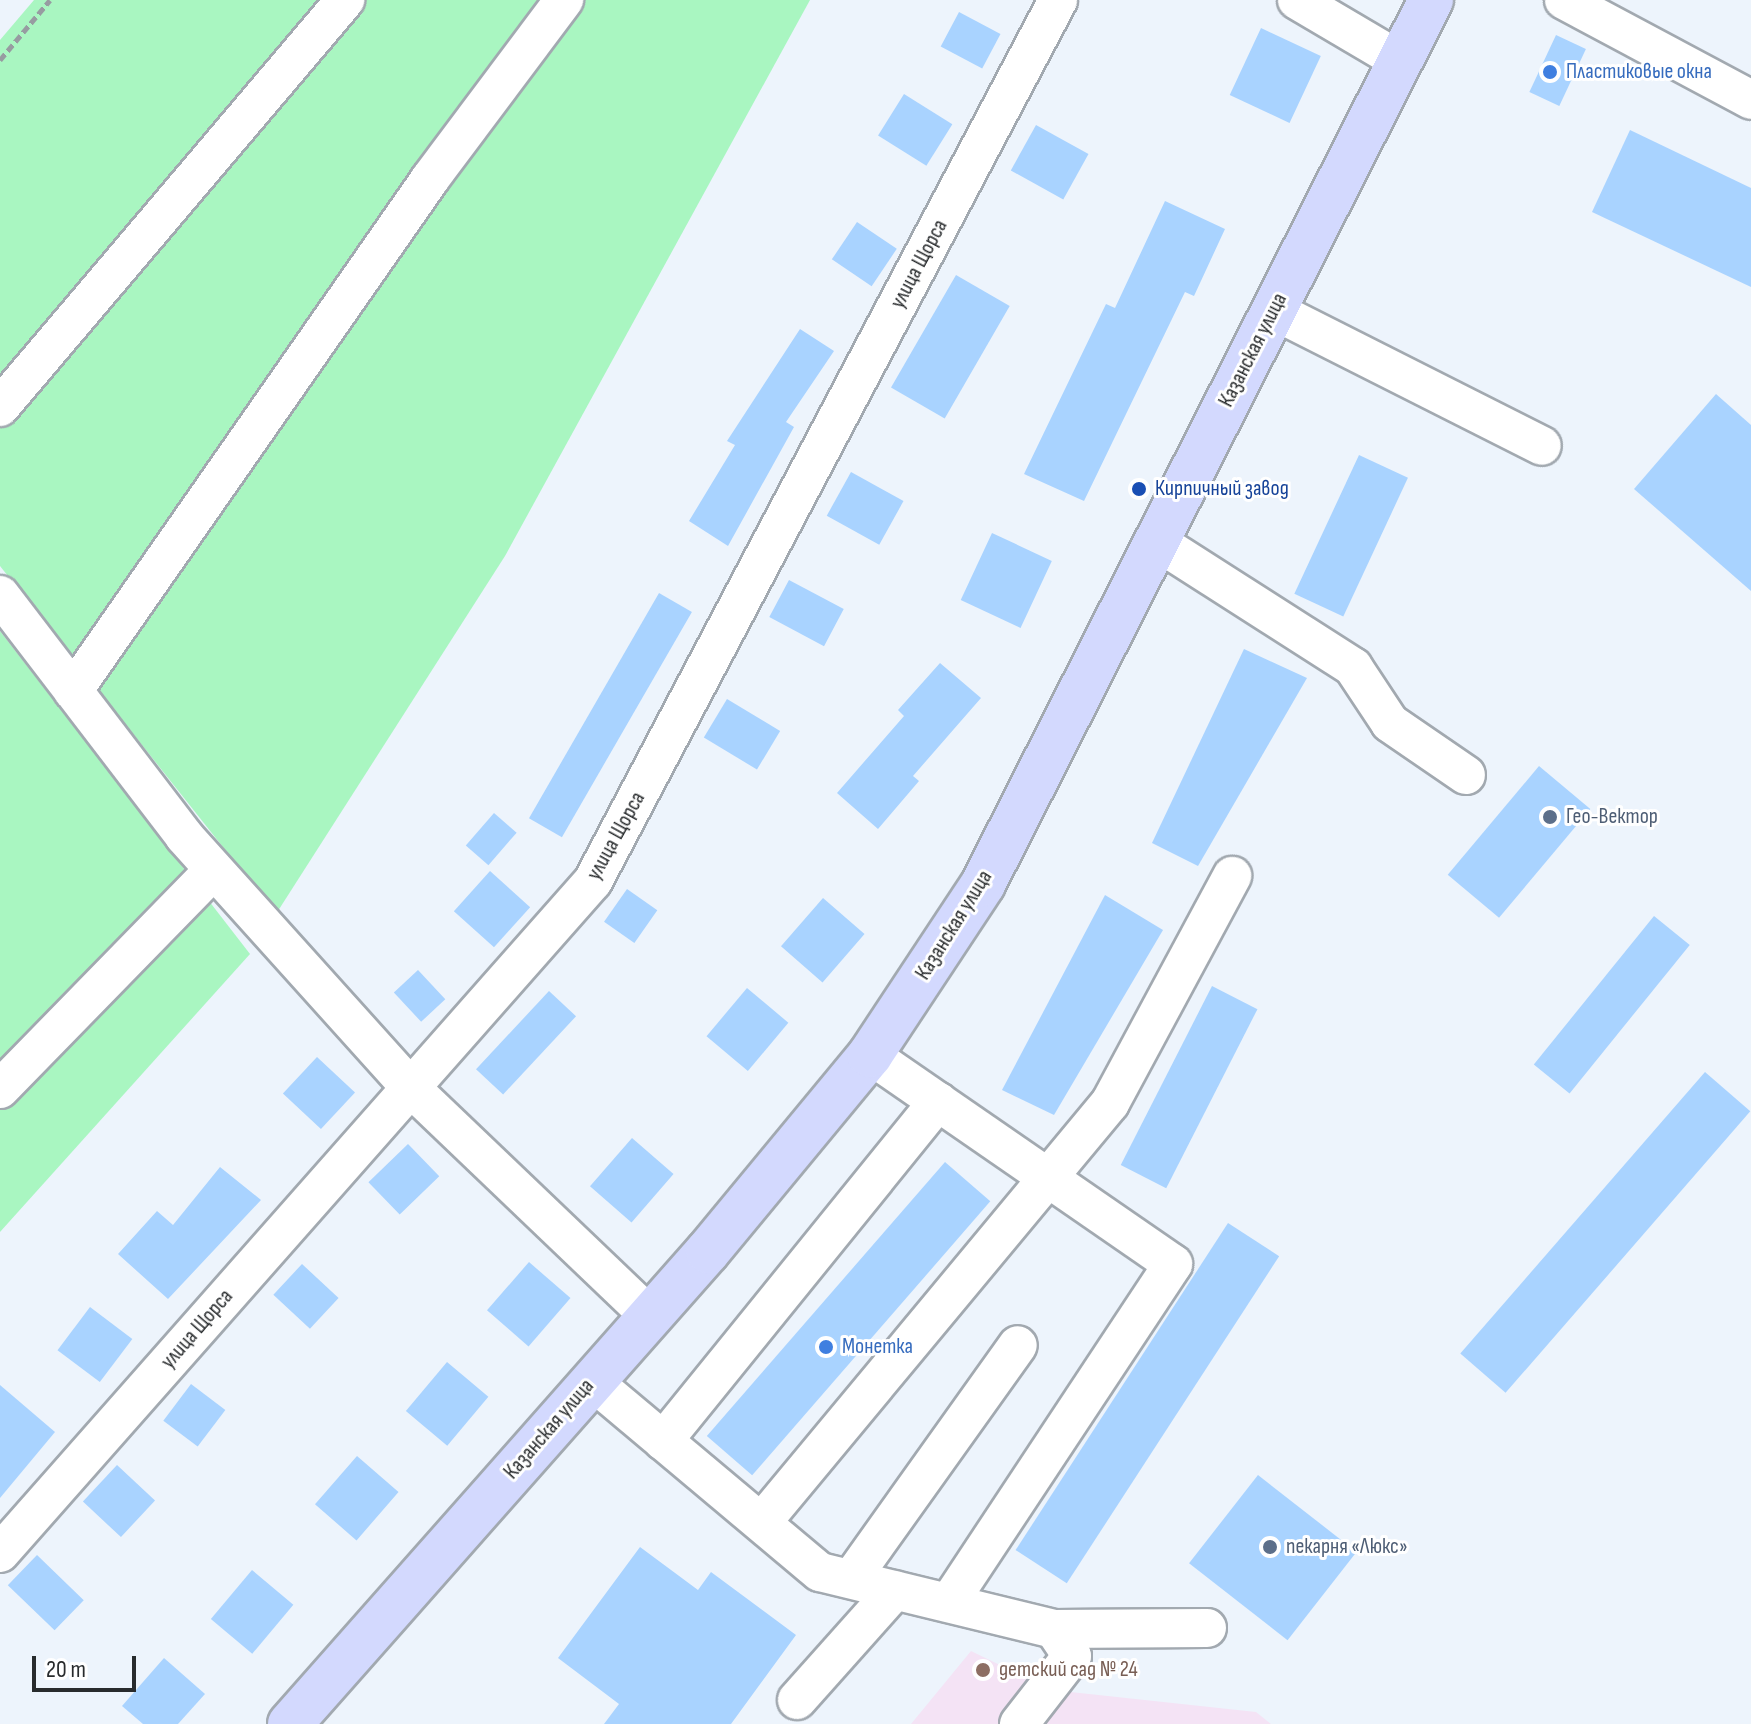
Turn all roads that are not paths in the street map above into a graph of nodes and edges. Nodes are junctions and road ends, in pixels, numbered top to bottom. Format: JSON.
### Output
{"nodes":[{"id":1,"x":345,"y":0,"type":"edge"},
{"id":2,"x":564,"y":0,"type":"edge"},
{"id":3,"x":1058,"y":0,"type":"edge"},
{"id":4,"x":1297,"y":0,"type":"edge"},
{"id":5,"x":1431,"y":0,"type":"edge"},
{"id":6,"x":1564,"y":0,"type":"edge"},
{"id":7,"x":1399,"y":60,"type":"junction"},
{"id":8,"x":1751,"y":100,"type":"edge"},
{"id":9,"x":1273,"y":310,"type":"junction"},
{"id":10,"x":0,"y":407,"type":"edge"},
{"id":11,"x":1542,"y":446,"type":"dead end"},
{"id":12,"x":1156,"y":541,"type":"junction"},
{"id":13,"x":0,"y":595,"type":"edge"},
{"id":14,"x":73,"y":691,"type":"junction"},
{"id":15,"x":1466,"y":775,"type":"dead end"},
{"id":16,"x":214,"y":870,"type":"junction"},
{"id":17,"x":1232,"y":876,"type":"dead end"},
{"id":18,"x":870,"y":1055,"type":"junction"},
{"id":19,"x":410,"y":1087,"type":"junction"},
{"id":20,"x":0,"y":1089,"type":"edge"},
{"id":21,"x":938,"y":1102,"type":"junction"},
{"id":22,"x":1046,"y":1176,"type":"junction"},
{"id":23,"x":650,"y":1316,"type":"junction"},
{"id":24,"x":1018,"y":1345,"type":"dead end"},
{"id":25,"x":592,"y":1381,"type":"junction"},
{"id":26,"x":663,"y":1441,"type":"junction"},
{"id":27,"x":762,"y":1522,"type":"junction"},
{"id":28,"x":0,"y":1553,"type":"edge"},
{"id":29,"x":851,"y":1579,"type":"junction"},
{"id":30,"x":895,"y":1590,"type":"junction"},
{"id":31,"x":949,"y":1603,"type":"junction"},
{"id":32,"x":1207,"y":1628,"type":"dead end"},
{"id":33,"x":1054,"y":1629,"type":"junction"},
{"id":34,"x":797,"y":1700,"type":"dead end"},
{"id":35,"x":290,"y":1724,"type":"edge"},
{"id":36,"x":1019,"y":1724,"type":"edge"}],
"edges":[{"from":1,"to":10,"type":"street"},
{"from":2,"to":14,"type":"street"},
{"from":3,"to":19,"type":"street","name":"улица Щорса"},
{"from":4,"to":7,"type":"street"},
{"from":5,"to":7,"type":"main road","name":"Казанская улица"},
{"from":6,"to":8,"type":"street"},
{"from":7,"to":9,"type":"main road","name":"Казанская улица"},
{"from":9,"to":11,"type":"street"},
{"from":9,"to":12,"type":"main road","name":"Казанская улица"},
{"from":12,"to":15,"type":"street"},
{"from":12,"to":18,"type":"main road","name":"Казанская улица"},
{"from":13,"to":14,"type":"street"},
{"from":14,"to":16,"type":"street"},
{"from":16,"to":19,"type":"street"},
{"from":16,"to":20,"type":"street"},
{"from":17,"to":22,"type":"street"},
{"from":18,"to":21,"type":"street"},
{"from":18,"to":23,"type":"main road","name":"Казанская улица"},
{"from":19,"to":23,"type":"street"},
{"from":19,"to":28,"type":"street","name":"улица Щорса"},
{"from":21,"to":22,"type":"street"},
{"from":21,"to":26,"type":"street"},
{"from":22,"to":27,"type":"street"},
{"from":22,"to":31,"type":"street"},
{"from":23,"to":25,"type":"main road","name":"Казанская улица"},
{"from":24,"to":29,"type":"street"},
{"from":25,"to":26,"type":"street"},
{"from":25,"to":35,"type":"main road","name":"Казанская улица"},
{"from":26,"to":27,"type":"street"},
{"from":27,"to":29,"type":"street"},
{"from":29,"to":30,"type":"street"},
{"from":30,"to":31,"type":"street"},
{"from":30,"to":34,"type":"street"},
{"from":31,"to":33,"type":"street"},
{"from":32,"to":33,"type":"street"},
{"from":33,"to":36,"type":"street"}]}
